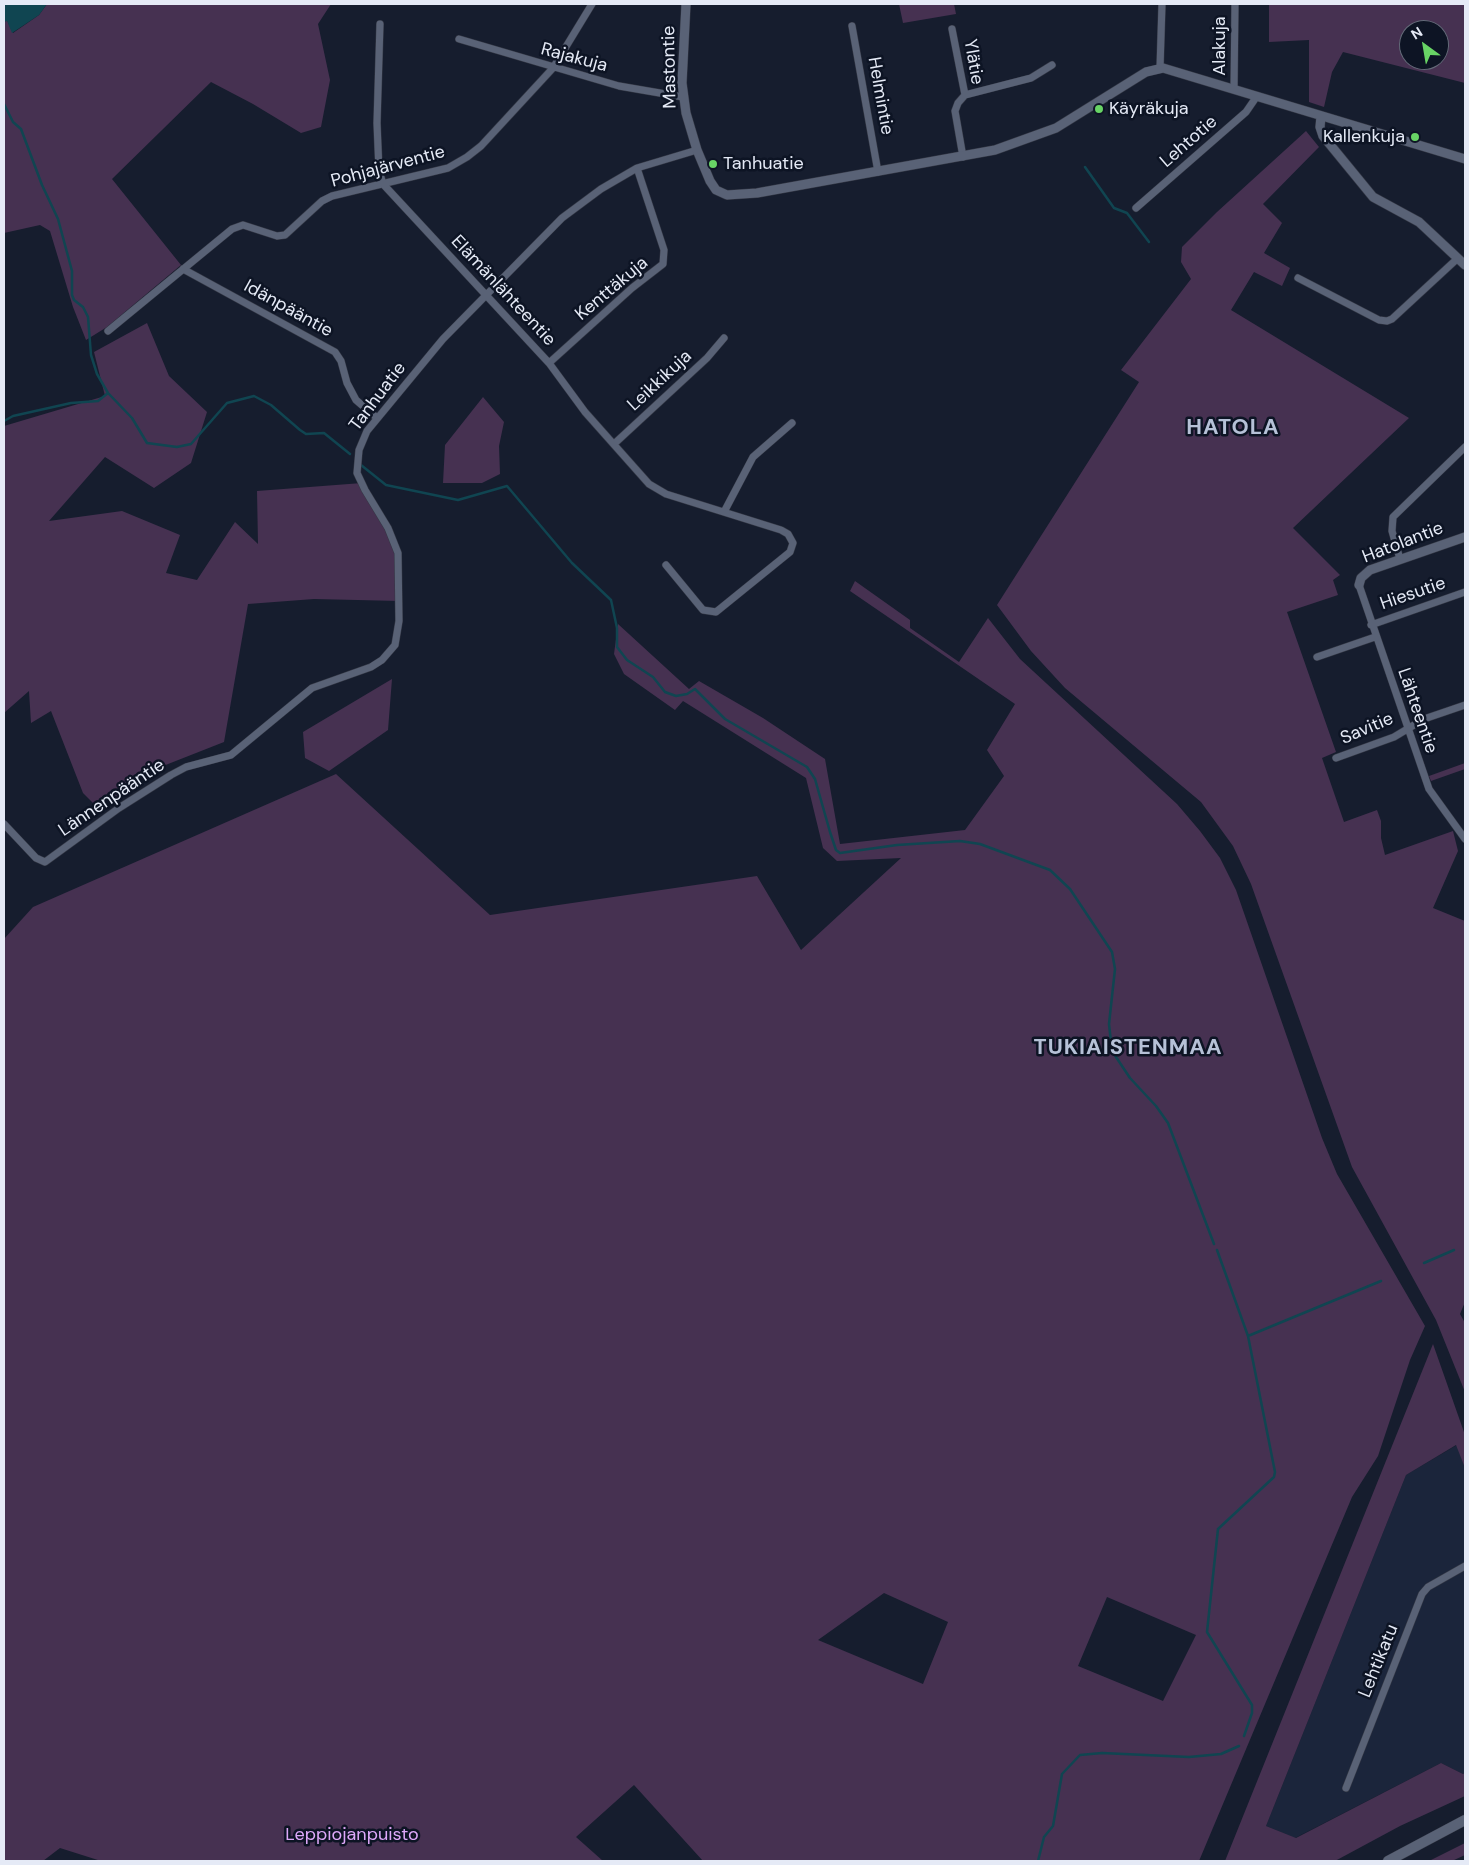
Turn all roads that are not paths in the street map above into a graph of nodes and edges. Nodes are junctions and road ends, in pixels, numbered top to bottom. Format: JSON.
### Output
{"nodes":[{"id":1,"x":592,"y":4,"type":"edge"},
{"id":2,"x":686,"y":4,"type":"edge"},
{"id":3,"x":1162,"y":4,"type":"edge"},
{"id":4,"x":1235,"y":4,"type":"edge"},
{"id":5,"x":380,"y":24,"type":"dead end"},
{"id":6,"x":852,"y":26,"type":"dead end"},
{"id":7,"x":952,"y":30,"type":"dead end"},
{"id":8,"x":460,"y":39,"type":"dead end"},
{"id":9,"x":1052,"y":65,"type":"dead end"},
{"id":10,"x":553,"y":68,"type":"junction"},
{"id":11,"x":1160,"y":68,"type":"junction"},
{"id":12,"x":1234,"y":89,"type":"junction"},
{"id":13,"x":966,"y":95,"type":"junction"},
{"id":14,"x":1257,"y":96,"type":"junction"},
{"id":15,"x":683,"y":97,"type":"junction"},
{"id":16,"x":1321,"y":116,"type":"junction"},
{"id":17,"x":697,"y":150,"type":"junction"},
{"id":18,"x":963,"y":157,"type":"junction"},
{"id":19,"x":1465,"y":159,"type":"edge"},
{"id":20,"x":637,"y":168,"type":"junction"},
{"id":21,"x":878,"y":172,"type":"junction"},
{"id":22,"x":383,"y":184,"type":"junction"},
{"id":23,"x":1136,"y":208,"type":"dead end"},
{"id":24,"x":1458,"y":258,"type":"junction"},
{"id":25,"x":1465,"y":264,"type":"edge"},
{"id":26,"x":182,"y":269,"type":"junction"},
{"id":27,"x":1298,"y":278,"type":"dead end"},
{"id":28,"x":487,"y":296,"type":"junction"},
{"id":29,"x":108,"y":331,"type":"dead end"},
{"id":30,"x":724,"y":338,"type":"dead end"},
{"id":31,"x":549,"y":363,"type":"junction"},
{"id":32,"x":377,"y":418,"type":"junction"},
{"id":33,"x":792,"y":423,"type":"dead end"},
{"id":34,"x":614,"y":444,"type":"junction"},
{"id":35,"x":1465,"y":447,"type":"edge"},
{"id":36,"x":358,"y":473,"type":"joint"},
{"id":37,"x":724,"y":512,"type":"junction"},
{"id":38,"x":1465,"y":537,"type":"edge"},
{"id":39,"x":1400,"y":559,"type":"junction"},
{"id":40,"x":666,"y":565,"type":"dead end"},
{"id":41,"x":1359,"y":585,"type":"joint"},
{"id":42,"x":1465,"y":592,"type":"edge"},
{"id":43,"x":1371,"y":624,"type":"junction"},
{"id":44,"x":1375,"y":637,"type":"junction"},
{"id":45,"x":1317,"y":657,"type":"dead end"},
{"id":46,"x":1465,"y":706,"type":"edge"},
{"id":47,"x":1407,"y":728,"type":"junction"},
{"id":48,"x":1336,"y":758,"type":"dead end"},
{"id":49,"x":4,"y":824,"type":"edge"},
{"id":50,"x":1465,"y":839,"type":"edge"},
{"id":51,"x":1465,"y":1566,"type":"edge"},
{"id":52,"x":1346,"y":1788,"type":"dead end"},
{"id":53,"x":1465,"y":1820,"type":"edge"},
{"id":54,"x":1388,"y":1861,"type":"edge"}],
"edges":[{"from":1,"to":10,"type":"street","name":"Pohjajärventie"},
{"from":2,"to":15,"type":"street","name":"Mastontie"},
{"from":3,"to":11,"type":"street"},
{"from":4,"to":12,"type":"street","name":"Alakuja"},
{"from":5,"to":22,"type":"street"},
{"from":6,"to":21,"type":"street","name":"Helmintie"},
{"from":7,"to":13,"type":"street","name":"Ylätie"},
{"from":8,"to":10,"type":"street","name":"Rajakuja"},
{"from":9,"to":13,"type":"street"},
{"from":10,"to":15,"type":"street","name":"Rajakuja"},
{"from":10,"to":22,"type":"street","name":"Pohjajärventie"},
{"from":11,"to":12,"type":"street"},
{"from":11,"to":18,"type":"street"},
{"from":12,"to":14,"type":"street"},
{"from":13,"to":18,"type":"street","name":"Ylätie"},
{"from":14,"to":16,"type":"street"},
{"from":14,"to":23,"type":"street","name":"Lehtotie"},
{"from":15,"to":17,"type":"street","name":"Mastontie"},
{"from":16,"to":19,"type":"street"},
{"from":16,"to":24,"type":"street"},
{"from":17,"to":20,"type":"street","name":"Tanhuatie"},
{"from":17,"to":21,"type":"street","name":"Mastontie"},
{"from":18,"to":21,"type":"street"},
{"from":20,"to":28,"type":"street","name":"Tanhuatie"},
{"from":20,"to":31,"type":"street","name":"Kenttäkuja"},
{"from":22,"to":26,"type":"street","name":"Pohjajärventie"},
{"from":22,"to":28,"type":"street","name":"Elämänlähteentie"},
{"from":24,"to":25,"type":"street"},
{"from":24,"to":27,"type":"street"},
{"from":26,"to":29,"type":"street","name":"Pohjajärventie"},
{"from":26,"to":32,"type":"street","name":"Idänpääntie"},
{"from":28,"to":31,"type":"street","name":"Elämänlähteentie"},
{"from":28,"to":32,"type":"street","name":"Tanhuatie"},
{"from":30,"to":34,"type":"street","name":"Leikkikuja"},
{"from":31,"to":34,"type":"street","name":"Elämänlähteentie"},
{"from":32,"to":36,"type":"street","name":"Tanhuatie"},
{"from":33,"to":37,"type":"street"},
{"from":34,"to":37,"type":"street","name":"Elämänlähteentie"},
{"from":35,"to":39,"type":"street"},
{"from":36,"to":49,"type":"street","name":"Lännenpääntie"},
{"from":37,"to":40,"type":"street","name":"Elämänlähteentie"},
{"from":38,"to":39,"type":"street","name":"Hatolantie"},
{"from":39,"to":41,"type":"street","name":"Hatolantie"},
{"from":41,"to":43,"type":"street","name":"Lähteentie"},
{"from":42,"to":43,"type":"street","name":"Hiesutie"},
{"from":43,"to":44,"type":"street","name":"Lähteentie"},
{"from":44,"to":45,"type":"street","name":"Hiesutie"},
{"from":44,"to":47,"type":"street","name":"Lähteentie"},
{"from":46,"to":47,"type":"street","name":"Savitie"},
{"from":47,"to":48,"type":"street","name":"Savitie"},
{"from":47,"to":50,"type":"street","name":"Lähteentie"},
{"from":51,"to":52,"type":"street","name":"Lehtikatu"},
{"from":53,"to":54,"type":"main road"}]}
